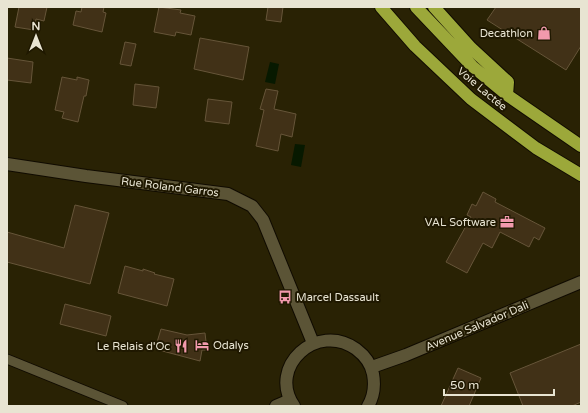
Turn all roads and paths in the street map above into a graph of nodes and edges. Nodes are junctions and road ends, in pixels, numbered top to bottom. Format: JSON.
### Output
{"nodes":[{"id":1,"x":381,"y":7,"type":"edge"},
{"id":2,"x":416,"y":7,"type":"edge"},
{"id":3,"x":434,"y":7,"type":"edge"},
{"id":4,"x":507,"y":95,"type":"junction"},
{"id":5,"x":581,"y":146,"type":"edge"},
{"id":6,"x":7,"y":164,"type":"edge"},
{"id":7,"x":581,"y":175,"type":"edge"},
{"id":8,"x":581,"y":282,"type":"edge"},
{"id":9,"x":313,"y":343,"type":"junction"},
{"id":10,"x":7,"y":359,"type":"edge"},
{"id":11,"x":372,"y":367,"type":"junction"},
{"id":12,"x":292,"y":403,"type":"edge"},
{"id":13,"x":123,"y":406,"type":"edge"},
{"id":14,"x":276,"y":406,"type":"edge"},
{"id":15,"x":368,"y":406,"type":"edge"}],
"edges":[{"from":1,"to":7,"type":"highway","name":"Voie Lactée"},
{"from":2,"to":4,"type":"highway","name":"Voie Lactée"},
{"from":3,"to":4,"type":"highway"},
{"from":4,"to":5,"type":"highway","name":"Voie Lactée"},
{"from":6,"to":9,"type":"street","name":"Rue Roland Garros"},
{"from":8,"to":11,"type":"street","name":"Avenue Salvador Dali"},
{"from":9,"to":11,"type":"street"},
{"from":9,"to":12,"type":"street"},
{"from":10,"to":13,"type":"lane"},
{"from":11,"to":15,"type":"street"},
{"from":12,"to":14,"type":"street"}]}
